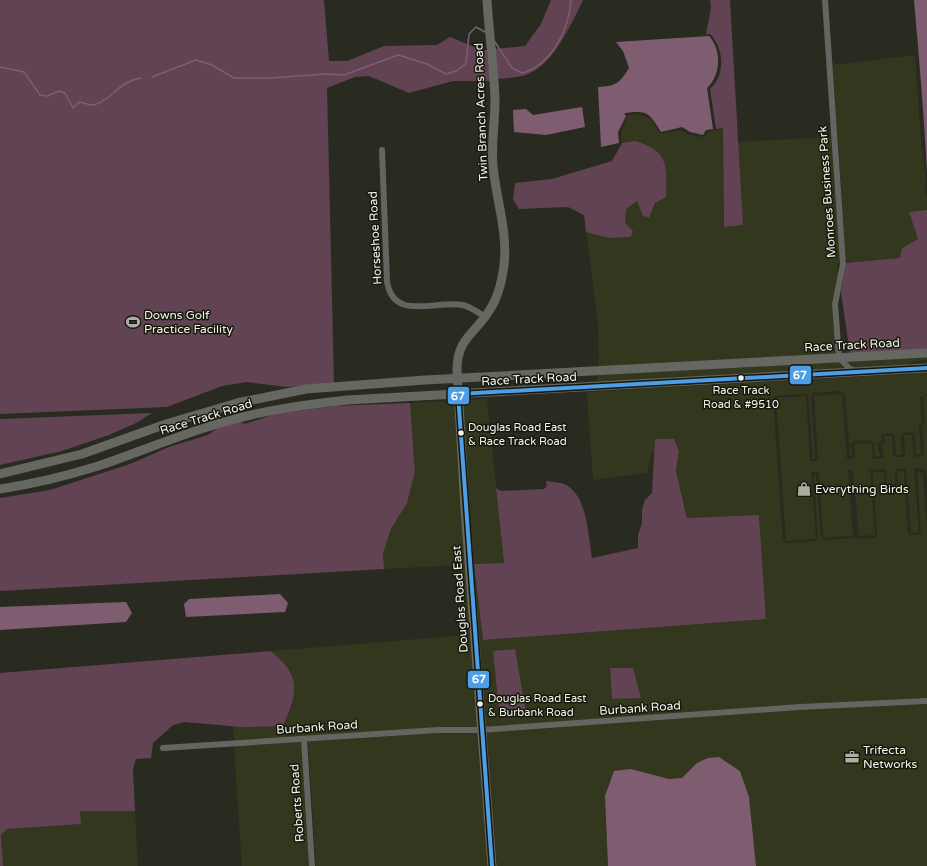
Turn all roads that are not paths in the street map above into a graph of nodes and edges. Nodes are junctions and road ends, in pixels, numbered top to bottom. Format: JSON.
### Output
{"nodes":[{"id":1,"x":487,"y":0,"type":"edge"},
{"id":2,"x":825,"y":0,"type":"edge"},
{"id":3,"x":382,"y":150,"type":"dead end"},
{"id":4,"x":485,"y":317,"type":"junction"},
{"id":5,"x":927,"y":353,"type":"edge"},
{"id":6,"x":878,"y":356,"type":"junction"},
{"id":7,"x":839,"y":358,"type":"junction"},
{"id":8,"x":927,"y":363,"type":"edge"},
{"id":9,"x":927,"y":368,"type":"edge"},
{"id":10,"x":902,"y":370,"type":"junction"},
{"id":11,"x":889,"y":371,"type":"junction"},
{"id":12,"x":858,"y":372,"type":"junction"},
{"id":13,"x":457,"y":378,"type":"junction"},
{"id":14,"x":458,"y":394,"type":"junction"},
{"id":15,"x":0,"y":474,"type":"edge"},
{"id":16,"x":0,"y":489,"type":"edge"},
{"id":17,"x":927,"y":701,"type":"edge"},
{"id":18,"x":480,"y":730,"type":"junction"},
{"id":19,"x":304,"y":739,"type":"junction"},
{"id":20,"x":163,"y":748,"type":"dead end"},
{"id":21,"x":312,"y":866,"type":"edge"},
{"id":22,"x":492,"y":866,"type":"edge"}],
"edges":[{"from":1,"to":4,"type":"main road","name":"Twin Branch Acres Road"},
{"from":2,"to":7,"type":"street","name":"Monroes Business Park"},
{"from":3,"to":4,"type":"street","name":"Horseshoe Road"},
{"from":4,"to":13,"type":"main road","name":"Twin Branch Acres Road"},
{"from":5,"to":6,"type":"main road","name":"Race Track Road"},
{"from":6,"to":7,"type":"main road","name":"Race Track Road"},
{"from":6,"to":11,"type":"main road"},
{"from":7,"to":12,"type":"street"},
{"from":7,"to":13,"type":"main road","name":"Race Track Road"},
{"from":8,"to":10,"type":"main road"},
{"from":9,"to":10,"type":"main road","name":"Race Track Road"},
{"from":10,"to":11,"type":"main road","name":"Race Track Road"},
{"from":11,"to":12,"type":"main road","name":"Race Track Road"},
{"from":12,"to":14,"type":"main road","name":"Race Track Road"},
{"from":13,"to":14,"type":"main road","name":"Douglas Road East"},
{"from":13,"to":15,"type":"main road","name":"Race Track Road"},
{"from":14,"to":16,"type":"main road","name":"Race Track Road"},
{"from":14,"to":18,"type":"main road","name":"Douglas Road East"},
{"from":17,"to":18,"type":"street","name":"Burbank Road"},
{"from":18,"to":19,"type":"street","name":"Burbank Road"},
{"from":18,"to":22,"type":"main road","name":"Douglas Road East"},
{"from":19,"to":20,"type":"street","name":"Burbank Road"},
{"from":19,"to":21,"type":"street","name":"Roberts Road"}]}
